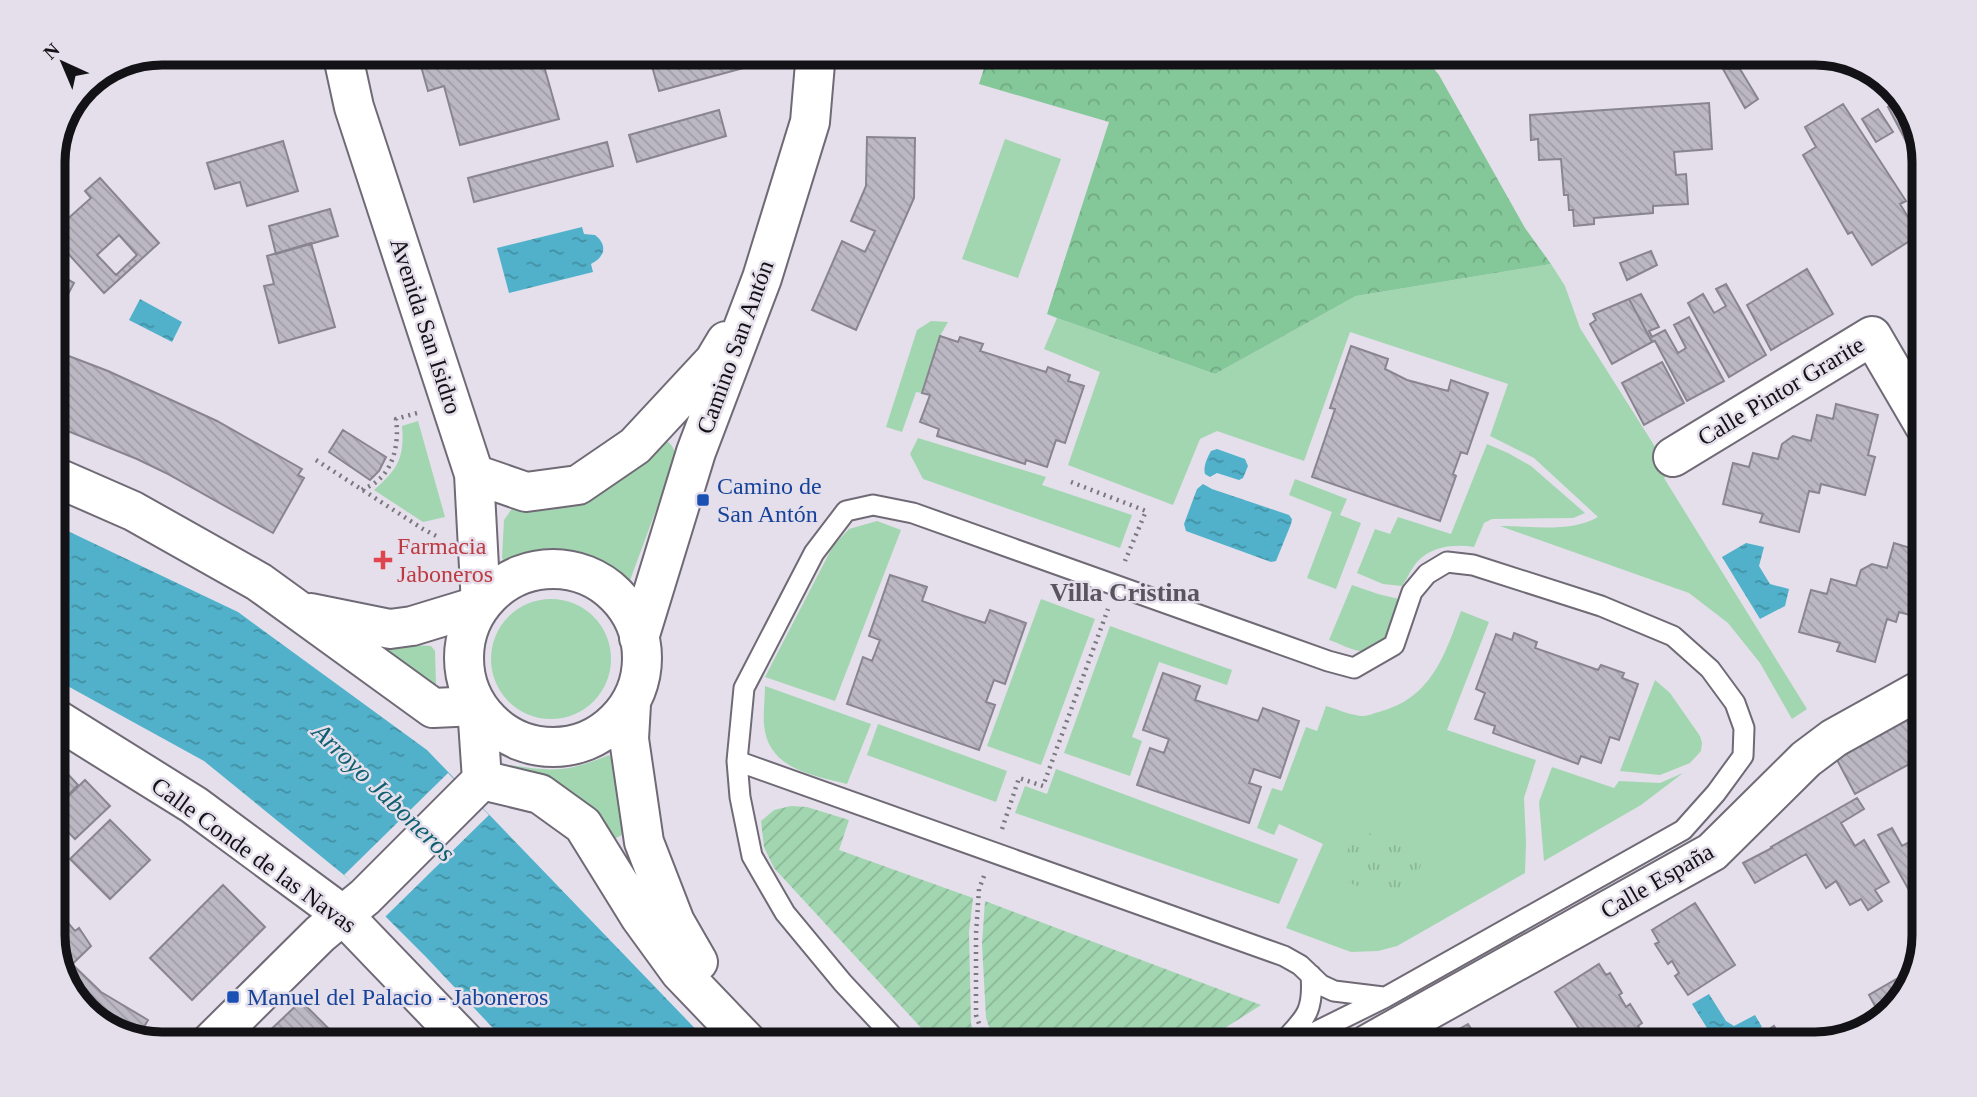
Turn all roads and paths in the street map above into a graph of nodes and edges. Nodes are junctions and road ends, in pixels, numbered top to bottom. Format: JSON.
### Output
{"nodes":[{"id":1,"x":345,"y":65,"type":"edge"},
{"id":2,"x":815,"y":65,"type":"edge"},
{"id":3,"x":762,"y":278,"type":"junction"},
{"id":4,"x":1912,"y":404,"type":"edge"},
{"id":5,"x":397,"y":429,"type":"dead end"},
{"id":6,"x":1673,"y":457,"type":"dead end"},
{"id":7,"x":316,"y":460,"type":"dead end"},
{"id":8,"x":474,"y":474,"type":"junction"},
{"id":9,"x":65,"y":481,"type":"edge"},
{"id":10,"x":1071,"y":482,"type":"dead end"},
{"id":11,"x":362,"y":490,"type":"junction"},
{"id":12,"x":478,"y":558,"type":"junction"},
{"id":13,"x":1116,"y":586,"type":"junction"},
{"id":14,"x":481,"y":605,"type":"junction"},
{"id":15,"x":299,"y":611,"type":"junction"},
{"id":16,"x":639,"y":638,"type":"junction"},
{"id":17,"x":1912,"y":695,"type":"edge"},
{"id":18,"x":631,"y":704,"type":"junction"},
{"id":19,"x":477,"y":706,"type":"junction"},
{"id":20,"x":65,"y":724,"type":"edge"},
{"id":21,"x":737,"y":761,"type":"junction"},
{"id":22,"x":475,"y":787,"type":"junction"},
{"id":23,"x":993,"y":852,"type":"junction"},
{"id":24,"x":354,"y":906,"type":"junction"},
{"id":25,"x":1311,"y":975,"type":"junction"},
{"id":26,"x":1384,"y":998,"type":"junction"},
{"id":27,"x":222,"y":1032,"type":"edge"},
{"id":28,"x":456,"y":1032,"type":"edge"},
{"id":29,"x":737,"y":1032,"type":"edge"},
{"id":30,"x":739,"y":1032,"type":"edge"},
{"id":31,"x":888,"y":1032,"type":"edge"},
{"id":32,"x":982,"y":1032,"type":"edge"},
{"id":33,"x":1293,"y":1032,"type":"edge"},
{"id":34,"x":1317,"y":1032,"type":"edge"},
{"id":35,"x":1390,"y":1032,"type":"edge"}],
"edges":[{"from":1,"to":8,"type":"main road","name":"Avenida San Isidro"},
{"from":2,"to":3,"type":"main road","name":"Camino San Antón"},
{"from":3,"to":8,"type":"main road"},
{"from":3,"to":16,"type":"main road","name":"Camino San Antón"},
{"from":4,"to":6,"type":"main road","name":"Calle Pintor Grarite"},
{"from":5,"to":11,"type":"path"},
{"from":7,"to":11,"type":"path"},
{"from":8,"to":12,"type":"main road","name":"Avenida San Isidro"},
{"from":9,"to":15,"type":"main road"},
{"from":10,"to":13,"type":"path"},
{"from":11,"to":12,"type":"path"},
{"from":12,"to":14,"type":"main road","name":"Avenida San Isidro"},
{"from":13,"to":21,"type":"lane"},
{"from":13,"to":23,"type":"path"},
{"from":13,"to":26,"type":"lane"},
{"from":14,"to":15,"type":"main road"},
{"from":14,"to":16,"type":"main road"},
{"from":14,"to":19,"type":"main road"},
{"from":15,"to":19,"type":"main road"},
{"from":16,"to":18,"type":"main road"},
{"from":17,"to":35,"type":"main road","name":"Calle España"},
{"from":18,"to":19,"type":"main road"},
{"from":18,"to":30,"type":"main road"},
{"from":19,"to":22,"type":"main road"},
{"from":20,"to":24,"type":"main road","name":"Calle Conde de las Navas"},
{"from":21,"to":23,"type":"lane"},
{"from":21,"to":31,"type":"lane"},
{"from":22,"to":24,"type":"main road"},
{"from":22,"to":29,"type":"main road"},
{"from":23,"to":25,"type":"lane"},
{"from":23,"to":32,"type":"path"},
{"from":24,"to":27,"type":"main road"},
{"from":24,"to":28,"type":"main road","name":"Calle Conde de las Navas"},
{"from":25,"to":26,"type":"lane"},
{"from":25,"to":33,"type":"lane"},
{"from":26,"to":34,"type":"lane"}]}
